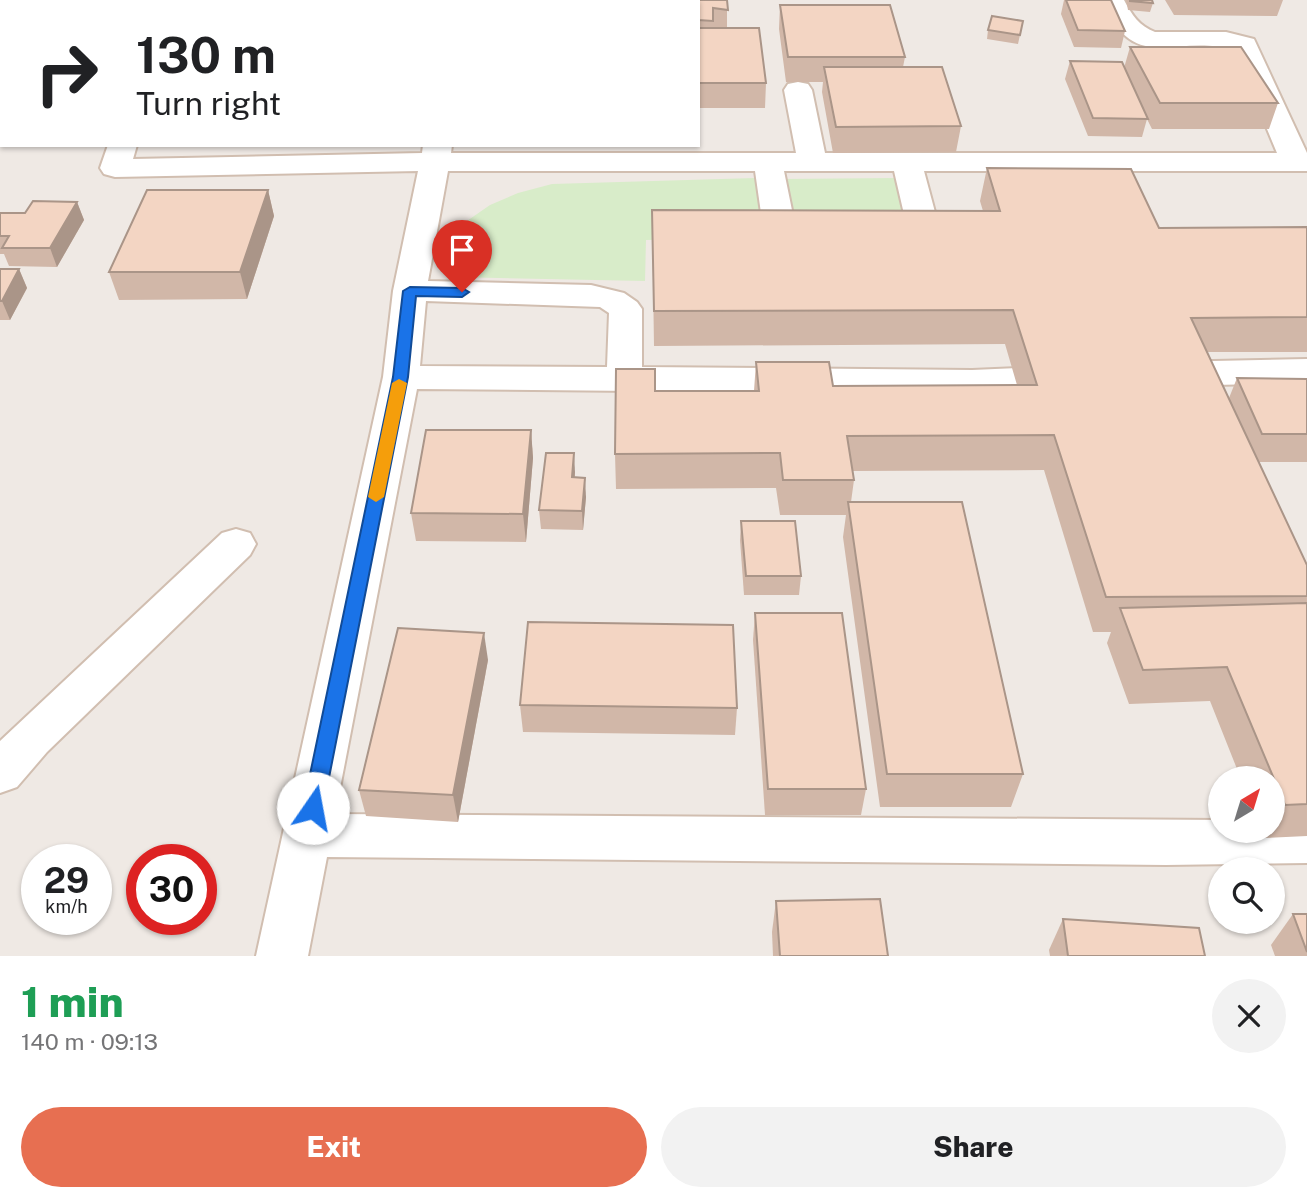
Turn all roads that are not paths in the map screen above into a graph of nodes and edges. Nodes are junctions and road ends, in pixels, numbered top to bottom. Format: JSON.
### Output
{"nodes":[{"id":1,"x":1112,"y":0,"type":"edge"},
{"id":2,"x":798,"y":90,"type":"dead end"},
{"id":3,"x":122,"y":147,"type":"edge"},
{"id":4,"x":436,"y":154,"type":"edge"},
{"id":5,"x":592,"y":154,"type":"edge"},
{"id":6,"x":768,"y":162,"type":"junction"},
{"id":7,"x":812,"y":162,"type":"junction"},
{"id":8,"x":906,"y":162,"type":"junction"},
{"id":9,"x":1301,"y":162,"type":"edge"},
{"id":10,"x":778,"y":220,"type":"edge"},
{"id":11,"x":923,"y":227,"type":"edge"},
{"id":12,"x":410,"y":291,"type":"junction"},
{"id":13,"x":1307,"y":371,"type":"edge"},
{"id":14,"x":1133,"y":376,"type":"edge"},
{"id":15,"x":401,"y":377,"type":"junction"},
{"id":16,"x":1093,"y":377,"type":"edge"},
{"id":17,"x":624,"y":379,"type":"junction"},
{"id":18,"x":236,"y":544,"type":"dead end"},
{"id":19,"x":0,"y":773,"type":"edge"},
{"id":20,"x":307,"y":835,"type":"junction"},
{"id":21,"x":1307,"y":841,"type":"edge"},
{"id":22,"x":282,"y":956,"type":"edge"}],
"edges":[{"from":1,"to":9,"type":"street"},
{"from":2,"to":7,"type":"street"},
{"from":3,"to":4,"type":"street"},
{"from":4,"to":5,"type":"street"},
{"from":4,"to":12,"type":"street"},
{"from":5,"to":6,"type":"street"},
{"from":6,"to":7,"type":"street"},
{"from":6,"to":10,"type":"street"},
{"from":7,"to":8,"type":"street"},
{"from":8,"to":9,"type":"street"},
{"from":8,"to":11,"type":"street"},
{"from":12,"to":15,"type":"street"},
{"from":12,"to":17,"type":"street"},
{"from":13,"to":14,"type":"street"},
{"from":15,"to":17,"type":"street"},
{"from":15,"to":20,"type":"street"},
{"from":16,"to":17,"type":"street"},
{"from":18,"to":19,"type":"street"},
{"from":20,"to":21,"type":"street"},
{"from":20,"to":22,"type":"street"}]}
